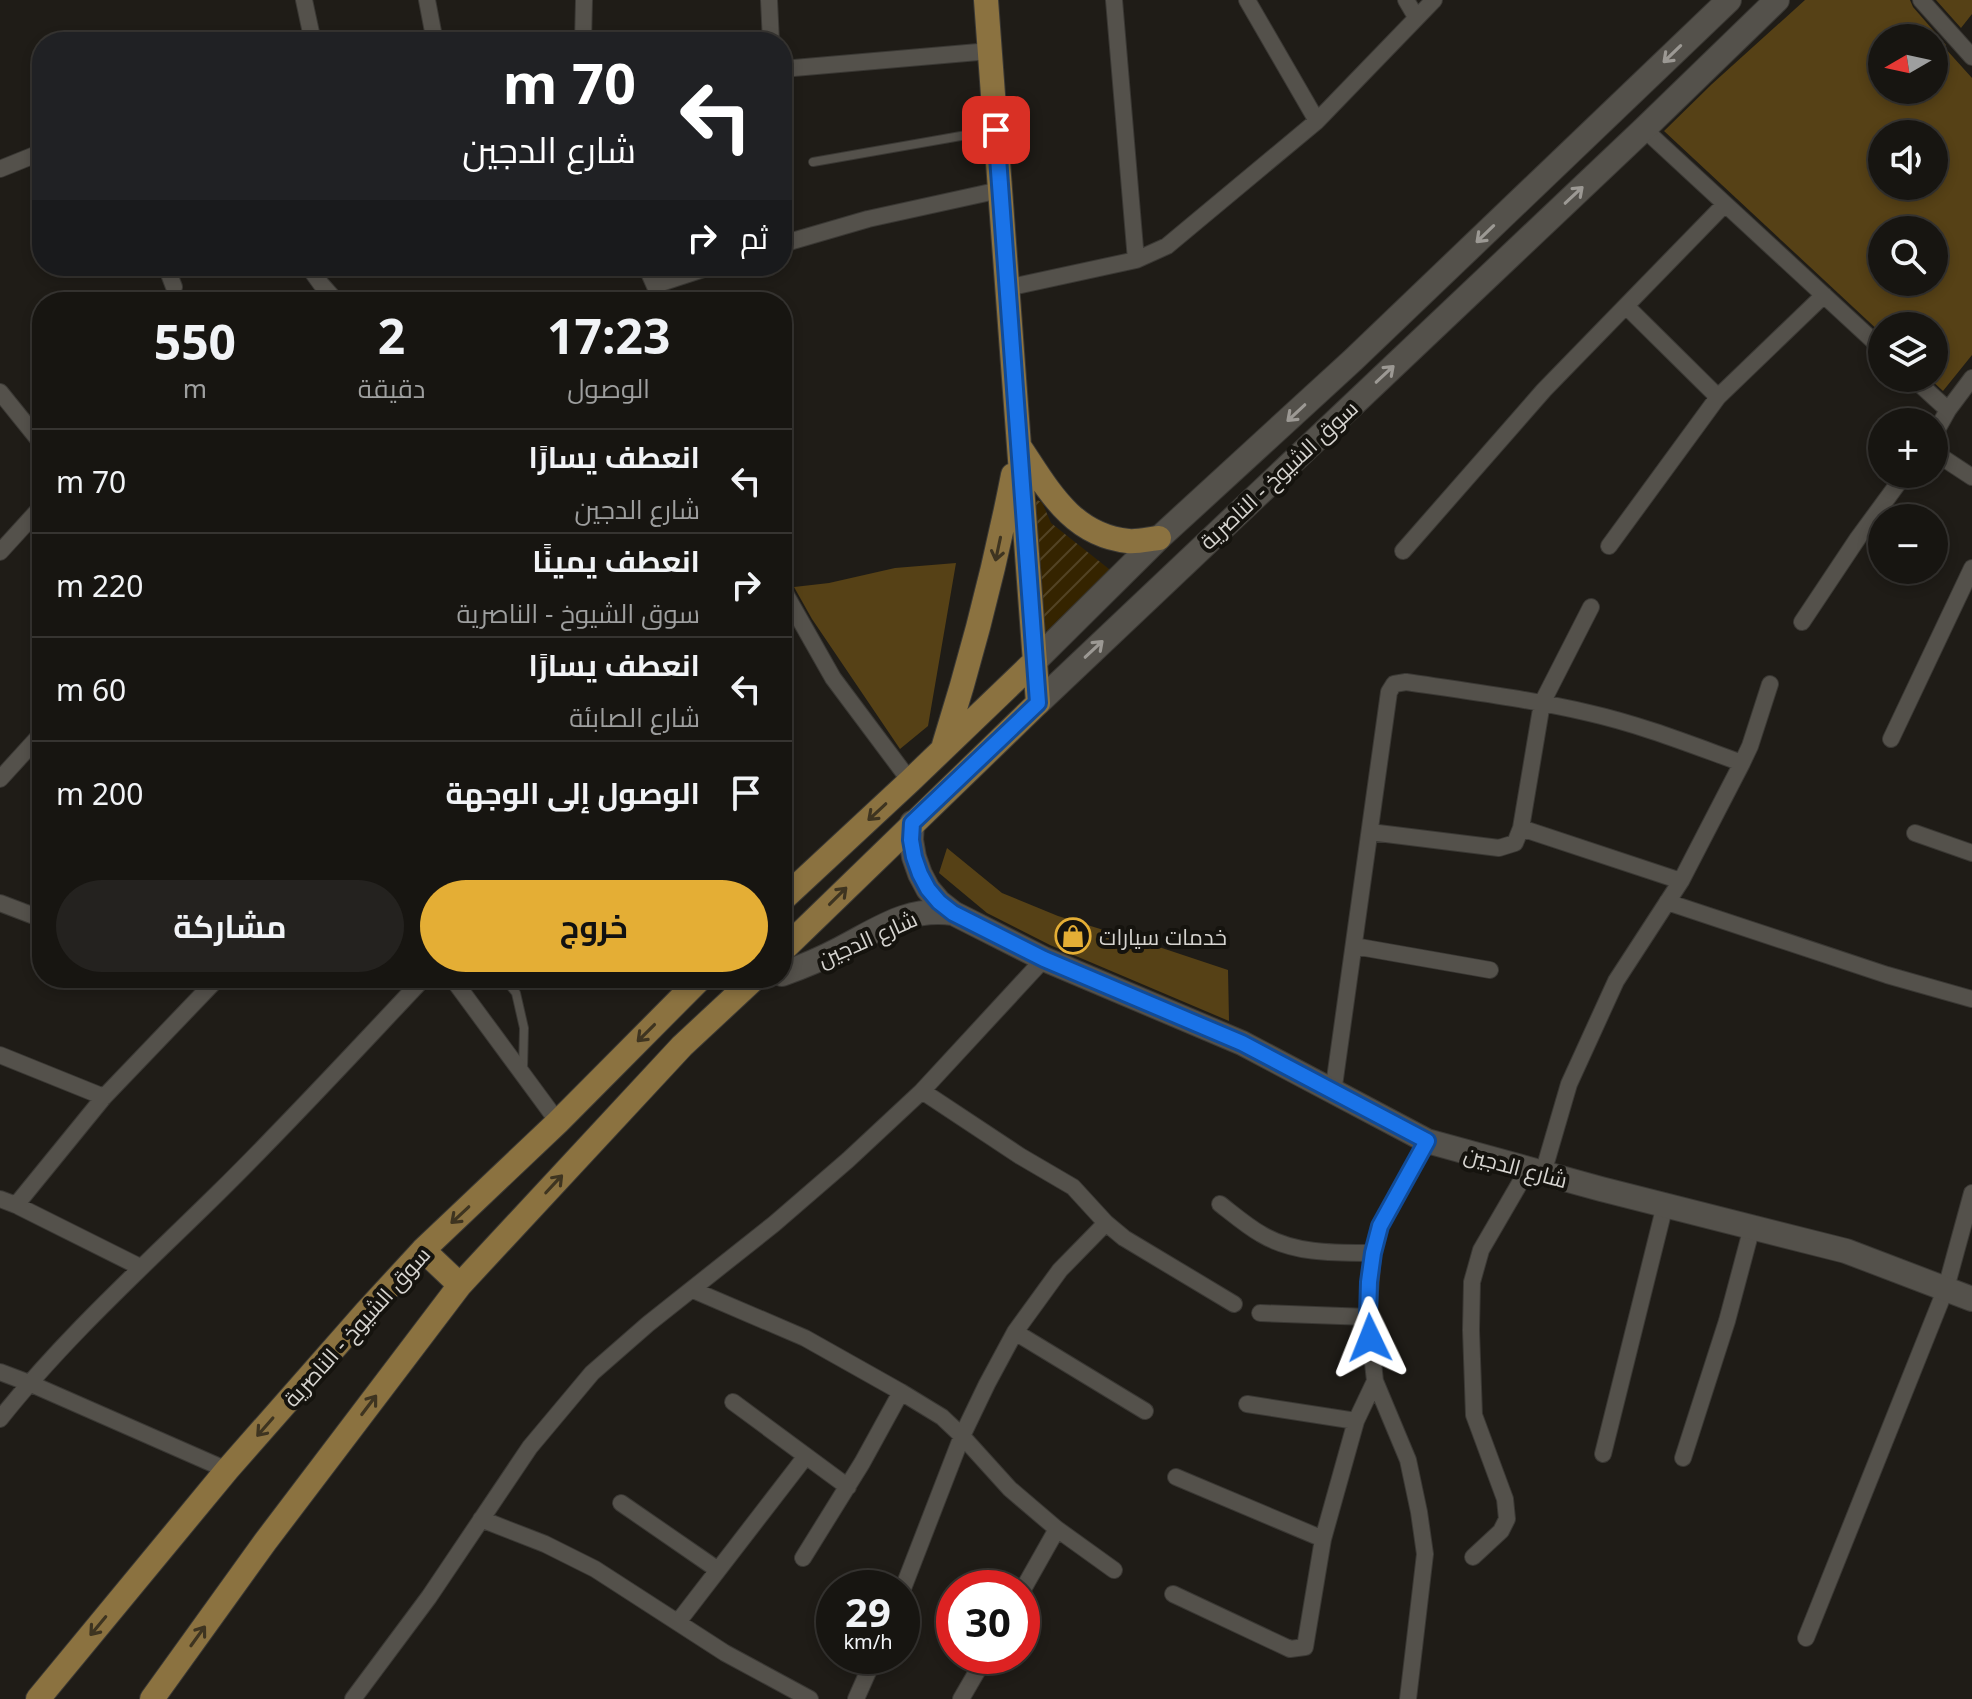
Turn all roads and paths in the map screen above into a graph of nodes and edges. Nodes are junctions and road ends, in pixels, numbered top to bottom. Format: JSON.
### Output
{"nodes":[{"id":1,"x":304,"y":0,"type":"edge"},
{"id":2,"x":427,"y":0,"type":"edge"},
{"id":3,"x":584,"y":0,"type":"edge"},
{"id":4,"x":769,"y":0,"type":"edge"},
{"id":5,"x":986,"y":0,"type":"edge"},
{"id":6,"x":1114,"y":0,"type":"edge"},
{"id":7,"x":1247,"y":0,"type":"edge"},
{"id":8,"x":1406,"y":0,"type":"edge"},
{"id":9,"x":1434,"y":0,"type":"edge"},
{"id":10,"x":1729,"y":0,"type":"edge"},
{"id":11,"x":1777,"y":0,"type":"edge"},
{"id":12,"x":1921,"y":0,"type":"edge"},
{"id":13,"x":1416,"y":17,"type":"junction"},
{"id":14,"x":311,"y":32,"type":"edge"},
{"id":15,"x":433,"y":32,"type":"edge"},
{"id":16,"x":583,"y":32,"type":"edge"},
{"id":17,"x":771,"y":32,"type":"edge"},
{"id":18,"x":990,"y":51,"type":"junction"},
{"id":19,"x":1972,"y":57,"type":"edge"},
{"id":20,"x":792,"y":68,"type":"edge"},
{"id":21,"x":1317,"y":121,"type":"junction"},
{"id":22,"x":1644,"y":129,"type":"junction"},
{"id":23,"x":996,"y":130,"type":"junction"},
{"id":24,"x":32,"y":156,"type":"edge"},
{"id":25,"x":813,"y":162,"type":"dead end"},
{"id":26,"x":0,"y":169,"type":"edge"},
{"id":27,"x":1000,"y":190,"type":"junction"},
{"id":28,"x":1725,"y":204,"type":"junction"},
{"id":29,"x":792,"y":241,"type":"edge"},
{"id":30,"x":1136,"y":260,"type":"junction"},
{"id":31,"x":170,"y":276,"type":"edge"},
{"id":32,"x":315,"y":276,"type":"edge"},
{"id":33,"x":651,"y":276,"type":"edge"},
{"id":34,"x":682,"y":276,"type":"edge"},
{"id":35,"x":655,"y":285,"type":"junction"},
{"id":36,"x":174,"y":287,"type":"dead end"},
{"id":37,"x":1007,"y":288,"type":"junction"},
{"id":38,"x":328,"y":292,"type":"edge"},
{"id":39,"x":658,"y":292,"type":"edge"},
{"id":40,"x":1824,"y":295,"type":"junction"},
{"id":41,"x":1627,"y":307,"type":"junction"},
{"id":42,"x":1868,"y":336,"type":"edge"},
{"id":43,"x":1972,"y":378,"type":"edge"},
{"id":44,"x":0,"y":392,"type":"edge"},
{"id":45,"x":1928,"y":392,"type":"edge"},
{"id":46,"x":1718,"y":397,"type":"junction"},
{"id":47,"x":1946,"y":408,"type":"edge"},
{"id":48,"x":1948,"y":410,"type":"edge"},
{"id":49,"x":32,"y":432,"type":"edge"},
{"id":50,"x":1019,"y":445,"type":"junction"},
{"id":51,"x":1948,"y":461,"type":"edge"},
{"id":52,"x":1972,"y":477,"type":"edge"},
{"id":53,"x":1895,"y":488,"type":"edge"},
{"id":54,"x":32,"y":517,"type":"edge"},
{"id":55,"x":1159,"y":538,"type":"junction"},
{"id":56,"x":1609,"y":546,"type":"dead end"},
{"id":57,"x":1403,"y":551,"type":"dead end"},
{"id":58,"x":0,"y":552,"type":"edge"},
{"id":59,"x":1972,"y":568,"type":"edge"},
{"id":60,"x":792,"y":606,"type":"edge"},
{"id":61,"x":1591,"y":607,"type":"dead end"},
{"id":62,"x":1802,"y":622,"type":"dead end"},
{"id":63,"x":1035,"y":661,"type":"junction"},
{"id":64,"x":1770,"y":684,"type":"dead end"},
{"id":65,"x":1038,"y":703,"type":"junction"},
{"id":66,"x":1542,"y":703,"type":"junction"},
{"id":67,"x":1891,"y":739,"type":"dead end"},
{"id":68,"x":32,"y":744,"type":"edge"},
{"id":69,"x":944,"y":748,"type":"junction"},
{"id":70,"x":1742,"y":763,"type":"junction"},
{"id":71,"x":0,"y":779,"type":"edge"},
{"id":72,"x":910,"y":781,"type":"junction"},
{"id":73,"x":912,"y":823,"type":"junction"},
{"id":74,"x":1521,"y":828,"type":"junction"},
{"id":75,"x":1370,"y":832,"type":"junction"},
{"id":76,"x":1915,"y":833,"type":"dead end"},
{"id":77,"x":1972,"y":853,"type":"edge"},
{"id":78,"x":1681,"y":881,"type":"junction"},
{"id":79,"x":792,"y":891,"type":"edge"},
{"id":80,"x":1667,"y":902,"type":"junction"},
{"id":81,"x":0,"y":903,"type":"edge"},
{"id":82,"x":953,"y":913,"type":"junction"},
{"id":83,"x":32,"y":915,"type":"edge"},
{"id":84,"x":792,"y":941,"type":"edge"},
{"id":85,"x":1354,"y":946,"type":"junction"},
{"id":86,"x":1044,"y":959,"type":"junction"},
{"id":87,"x":792,"y":970,"type":"edge"},
{"id":88,"x":1490,"y":970,"type":"dead end"},
{"id":89,"x":202,"y":988,"type":"edge"},
{"id":90,"x":414,"y":988,"type":"edge"},
{"id":91,"x":459,"y":988,"type":"edge"},
{"id":92,"x":512,"y":988,"type":"edge"},
{"id":93,"x":691,"y":988,"type":"edge"},
{"id":94,"x":748,"y":988,"type":"edge"},
{"id":95,"x":1972,"y":999,"type":"edge"},
{"id":96,"x":0,"y":1055,"type":"edge"},
{"id":97,"x":523,"y":1075,"type":"junction"},
{"id":98,"x":922,"y":1091,"type":"junction"},
{"id":99,"x":1333,"y":1093,"type":"junction"},
{"id":100,"x":104,"y":1097,"type":"junction"},
{"id":101,"x":558,"y":1122,"type":"junction"},
{"id":102,"x":1427,"y":1141,"type":"junction"},
{"id":103,"x":1535,"y":1171,"type":"junction"},
{"id":104,"x":1972,"y":1193,"type":"edge"},
{"id":105,"x":8,"y":1202,"type":"edge"},
{"id":106,"x":1220,"y":1204,"type":"dead end"},
{"id":107,"x":1665,"y":1205,"type":"junction"},
{"id":108,"x":1106,"y":1223,"type":"junction"},
{"id":109,"x":1752,"y":1227,"type":"junction"},
{"id":110,"x":423,"y":1250,"type":"junction"},
{"id":111,"x":1373,"y":1253,"type":"junction"},
{"id":112,"x":140,"y":1267,"type":"junction"},
{"id":113,"x":460,"y":1285,"type":"junction"},
{"id":114,"x":1946,"y":1288,"type":"junction"},
{"id":115,"x":693,"y":1290,"type":"junction"},
{"id":116,"x":1972,"y":1299,"type":"edge"},
{"id":117,"x":1234,"y":1304,"type":"dead end"},
{"id":118,"x":1260,"y":1313,"type":"dead end"},
{"id":119,"x":1368,"y":1317,"type":"junction"},
{"id":120,"x":1015,"y":1332,"type":"junction"},
{"id":121,"x":0,"y":1372,"type":"edge"},
{"id":122,"x":1375,"y":1381,"type":"junction"},
{"id":123,"x":29,"y":1383,"type":"junction"},
{"id":124,"x":901,"y":1392,"type":"junction"},
{"id":125,"x":733,"y":1402,"type":"dead end"},
{"id":126,"x":1247,"y":1404,"type":"dead end"},
{"id":127,"x":1145,"y":1411,"type":"dead end"},
{"id":128,"x":0,"y":1419,"type":"edge"},
{"id":129,"x":1356,"y":1421,"type":"junction"},
{"id":130,"x":962,"y":1436,"type":"junction"},
{"id":131,"x":1603,"y":1454,"type":"dead end"},
{"id":132,"x":806,"y":1456,"type":"junction"},
{"id":133,"x":1683,"y":1458,"type":"dead end"},
{"id":134,"x":227,"y":1470,"type":"junction"},
{"id":135,"x":1176,"y":1477,"type":"dead end"},
{"id":136,"x":848,"y":1487,"type":"junction"},
{"id":137,"x":621,"y":1503,"type":"dead end"},
{"id":138,"x":481,"y":1519,"type":"junction"},
{"id":139,"x":1057,"y":1529,"type":"junction"},
{"id":140,"x":1323,"y":1539,"type":"junction"},
{"id":141,"x":1473,"y":1557,"type":"dead end"},
{"id":142,"x":803,"y":1558,"type":"dead end"},
{"id":143,"x":718,"y":1570,"type":"junction"},
{"id":144,"x":910,"y":1570,"type":"edge"},
{"id":145,"x":1034,"y":1570,"type":"edge"},
{"id":146,"x":1114,"y":1570,"type":"dead end"},
{"id":147,"x":1173,"y":1594,"type":"dead end"},
{"id":148,"x":678,"y":1622,"type":"junction"},
{"id":149,"x":1806,"y":1638,"type":"dead end"},
{"id":150,"x":867,"y":1674,"type":"edge"},
{"id":151,"x":976,"y":1674,"type":"edge"},
{"id":152,"x":38,"y":1699,"type":"edge"},
{"id":153,"x":152,"y":1699,"type":"edge"},
{"id":154,"x":353,"y":1699,"type":"edge"},
{"id":155,"x":810,"y":1699,"type":"edge"},
{"id":156,"x":856,"y":1699,"type":"edge"},
{"id":157,"x":961,"y":1699,"type":"edge"},
{"id":158,"x":1408,"y":1699,"type":"edge"}],
"edges":[{"from":1,"to":14,"type":"street"},
{"from":2,"to":15,"type":"street"},
{"from":3,"to":16,"type":"street"},
{"from":4,"to":17,"type":"street"},
{"from":5,"to":18,"type":"main road"},
{"from":6,"to":30,"type":"street"},
{"from":7,"to":21,"type":"street"},
{"from":8,"to":13,"type":"street"},
{"from":9,"to":13,"type":"street"},
{"from":10,"to":55,"type":"main road","name":"سوق الشيوخ - الناصرية","one_way":true},
{"from":11,"to":22,"type":"main road","name":"سوق الشيوخ - الناصرية"},
{"from":12,"to":19,"type":"street"},
{"from":13,"to":21,"type":"street"},
{"from":18,"to":20,"type":"street"},
{"from":18,"to":23,"type":"main road"},
{"from":21,"to":30,"type":"street"},
{"from":22,"to":28,"type":"street"},
{"from":65,"to":22,"type":"main road","name":"سوق الشيوخ - الناصرية","one_way":true},
{"from":23,"to":25,"type":"lane"},
{"from":23,"to":27,"type":"main road"},
{"from":24,"to":26,"type":"street"},
{"from":27,"to":29,"type":"street"},
{"from":27,"to":37,"type":"main road"},
{"from":28,"to":40,"type":"street"},
{"from":28,"to":41,"type":"street"},
{"from":30,"to":37,"type":"street"},
{"from":31,"to":36,"type":"street"},
{"from":32,"to":38,"type":"street"},
{"from":33,"to":35,"type":"street"},
{"from":34,"to":35,"type":"street"},
{"from":35,"to":39,"type":"street"},
{"from":37,"to":50,"type":"main road"},
{"from":40,"to":42,"type":"street"},
{"from":40,"to":46,"type":"street"},
{"from":41,"to":46,"type":"street"},
{"from":41,"to":57,"type":"street"},
{"from":43,"to":48,"type":"street"},
{"from":44,"to":49,"type":"street"},
{"from":45,"to":47,"type":"street"},
{"from":46,"to":56,"type":"street"},
{"from":50,"to":55,"type":"main road"},
{"from":50,"to":63,"type":"main road"},
{"from":50,"to":69,"type":"main road","one_way":true},
{"from":51,"to":52,"type":"street"},
{"from":53,"to":62,"type":"street"},
{"from":54,"to":58,"type":"street"},
{"from":55,"to":63,"type":"main road","name":"سوق الشيوخ - الناصرية"},
{"from":59,"to":67,"type":"street"},
{"from":60,"to":72,"type":"street"},
{"from":61,"to":66,"type":"street"},
{"from":63,"to":65,"type":"main road"},
{"from":63,"to":69,"type":"main road","name":"سوق الشيوخ - الناصرية"},
{"from":64,"to":70,"type":"street"},
{"from":65,"to":73,"type":"main road","name":"سوق الشيوخ - الناصرية"},
{"from":66,"to":70,"type":"street"},
{"from":66,"to":74,"type":"street"},
{"from":66,"to":75,"type":"street"},
{"from":68,"to":71,"type":"street"},
{"from":69,"to":72,"type":"main road","name":"سوق الشيوخ - الناصرية"},
{"from":70,"to":78,"type":"street"},
{"from":72,"to":79,"type":"main road","name":"سوق الشيوخ - الناصرية","one_way":true},
{"from":73,"to":82,"type":"main road","name":"شارع الدجين"},
{"from":84,"to":73,"type":"main road","name":"سوق الشيوخ - الناصرية","one_way":true},
{"from":74,"to":75,"type":"street"},
{"from":74,"to":78,"type":"street"},
{"from":75,"to":85,"type":"street"},
{"from":76,"to":77,"type":"street"},
{"from":78,"to":80,"type":"street"},
{"from":80,"to":95,"type":"street"},
{"from":80,"to":103,"type":"street"},
{"from":81,"to":83,"type":"street"},
{"from":82,"to":86,"type":"main road","name":"شارع الدجين"},
{"from":82,"to":87,"type":"main road","name":"شارع الدجين"},
{"from":85,"to":88,"type":"street"},
{"from":85,"to":99,"type":"street"},
{"from":86,"to":98,"type":"street"},
{"from":86,"to":99,"type":"main road","name":"شارع الدجين"},
{"from":89,"to":100,"type":"street"},
{"from":90,"to":112,"type":"street"},
{"from":91,"to":97,"type":"street"},
{"from":92,"to":97,"type":"lane"},
{"from":93,"to":101,"type":"main road","name":"سوق الشيوخ - الناصرية","one_way":true},
{"from":113,"to":94,"type":"main road","one_way":true},
{"from":96,"to":100,"type":"street"},
{"from":97,"to":101,"type":"street"},
{"from":98,"to":108,"type":"street"},
{"from":98,"to":115,"type":"street"},
{"from":99,"to":102,"type":"main road","name":"شارع الدجين"},
{"from":100,"to":105,"type":"street"},
{"from":101,"to":110,"type":"main road","name":"سوق الشيوخ - الناصرية","one_way":true},
{"from":102,"to":103,"type":"main road","name":"شارع الدجين"},
{"from":102,"to":111,"type":"street"},
{"from":103,"to":107,"type":"main road","name":"شارع الدجين"},
{"from":103,"to":141,"type":"street"},
{"from":104,"to":114,"type":"street"},
{"from":105,"to":112,"type":"street"},
{"from":106,"to":111,"type":"street"},
{"from":107,"to":109,"type":"main road","name":"شارع الدجين"},
{"from":107,"to":131,"type":"street"},
{"from":108,"to":117,"type":"street"},
{"from":108,"to":120,"type":"street"},
{"from":109,"to":114,"type":"main road","name":"شارع الدجين"},
{"from":109,"to":133,"type":"street"},
{"from":110,"to":113,"type":"main road"},
{"from":110,"to":134,"type":"main road","name":"سوق الشيوخ - الناصرية","one_way":true},
{"from":111,"to":119,"type":"street"},
{"from":112,"to":123,"type":"street"},
{"from":153,"to":113,"type":"main road","one_way":true},
{"from":114,"to":116,"type":"main road","name":"شارع الدجين"},
{"from":114,"to":149,"type":"street"},
{"from":115,"to":124,"type":"street"},
{"from":115,"to":138,"type":"street"},
{"from":118,"to":119,"type":"street"},
{"from":119,"to":122,"type":"street"},
{"from":120,"to":127,"type":"street"},
{"from":120,"to":130,"type":"street"},
{"from":121,"to":123,"type":"street"},
{"from":122,"to":129,"type":"street"},
{"from":122,"to":158,"type":"street"},
{"from":123,"to":128,"type":"street"},
{"from":123,"to":134,"type":"street"},
{"from":124,"to":130,"type":"street"},
{"from":124,"to":136,"type":"street"},
{"from":125,"to":132,"type":"street"},
{"from":126,"to":129,"type":"street"},
{"from":129,"to":140,"type":"street"},
{"from":130,"to":139,"type":"street"},
{"from":130,"to":144,"type":"street"},
{"from":132,"to":136,"type":"street"},
{"from":132,"to":143,"type":"street"},
{"from":134,"to":152,"type":"main road","name":"سوق الشيوخ - الناصرية","one_way":true},
{"from":135,"to":140,"type":"street"},
{"from":136,"to":142,"type":"street"},
{"from":137,"to":143,"type":"street"},
{"from":138,"to":148,"type":"street"},
{"from":138,"to":154,"type":"street"},
{"from":139,"to":145,"type":"street"},
{"from":139,"to":146,"type":"street"},
{"from":140,"to":147,"type":"street"},
{"from":143,"to":148,"type":"street"},
{"from":148,"to":155,"type":"street"},
{"from":150,"to":156,"type":"street"},
{"from":151,"to":157,"type":"street"}]}
